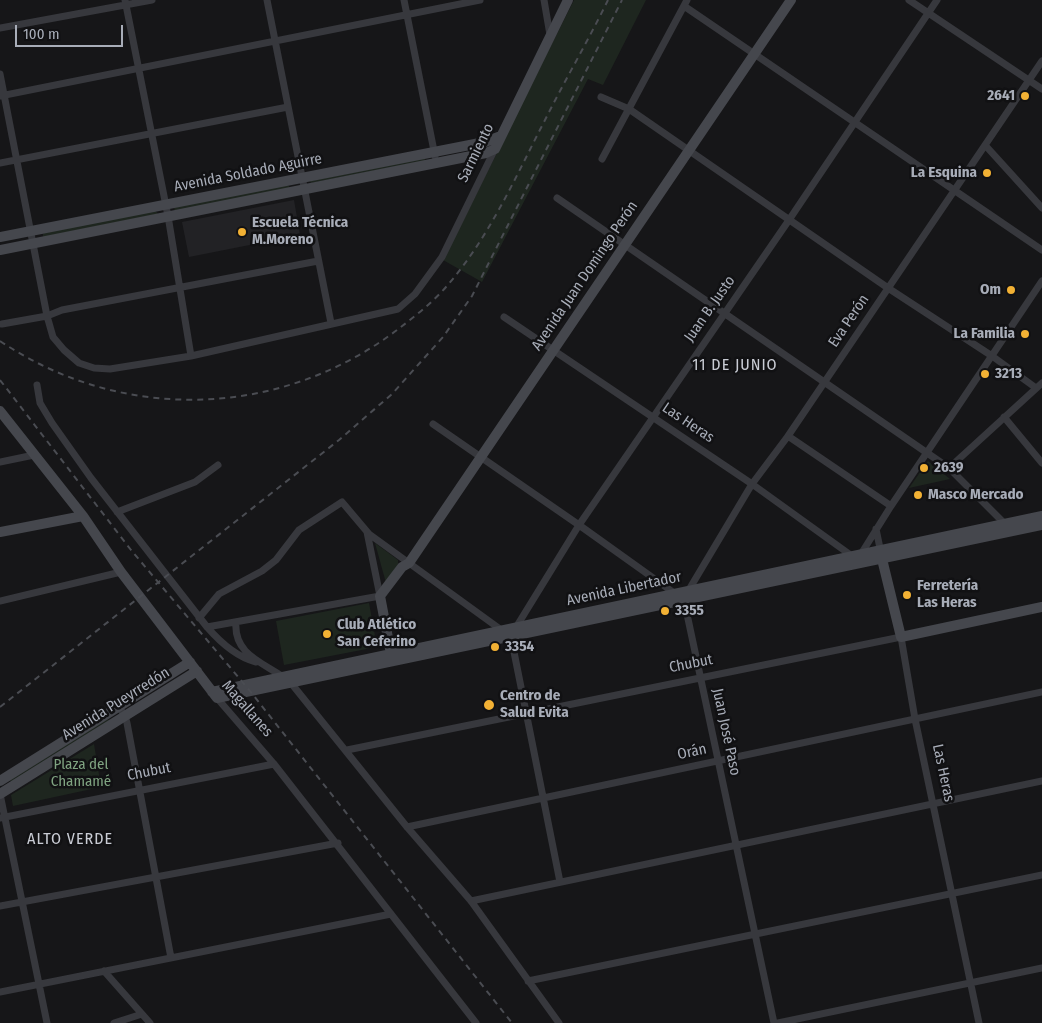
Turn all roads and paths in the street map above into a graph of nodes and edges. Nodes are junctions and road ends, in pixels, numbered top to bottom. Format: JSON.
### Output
{"nodes":[{"id":1,"x":152,"y":0,"type":"edge"},
{"id":2,"x":267,"y":0,"type":"edge"},
{"id":3,"x":404,"y":0,"type":"edge"},
{"id":4,"x":480,"y":0,"type":"edge"},
{"id":5,"x":544,"y":0,"type":"edge"},
{"id":6,"x":568,"y":0,"type":"edge"},
{"id":7,"x":784,"y":0,"type":"edge"},
{"id":8,"x":791,"y":0,"type":"edge"},
{"id":9,"x":909,"y":0,"type":"edge"},
{"id":10,"x":937,"y":0,"type":"edge"},
{"id":11,"x":125,"y":3,"type":"edge"},
{"id":12,"x":686,"y":3,"type":"edge"},
{"id":13,"x":928,"y":13,"type":"junction"},
{"id":14,"x":407,"y":15,"type":"junction"},
{"id":15,"x":0,"y":28,"type":"edge"},
{"id":16,"x":550,"y":35,"type":"junction"},
{"id":17,"x":275,"y":41,"type":"junction"},
{"id":18,"x":752,"y":52,"type":"junction"},
{"id":19,"x":1042,"y":61,"type":"edge"},
{"id":20,"x":139,"y":68,"type":"junction"},
{"id":21,"x":0,"y":74,"type":"edge"},
{"id":22,"x":1029,"y":80,"type":"junction"},
{"id":23,"x":1042,"y":89,"type":"edge"},
{"id":24,"x":2,"y":95,"type":"edge"},
{"id":25,"x":600,"y":97,"type":"dead end"},
{"id":26,"x":288,"y":107,"type":"junction"},
{"id":27,"x":629,"y":110,"type":"junction"},
{"id":28,"x":854,"y":122,"type":"junction"},
{"id":29,"x":151,"y":133,"type":"junction"},
{"id":30,"x":501,"y":136,"type":"junction"},
{"id":31,"x":985,"y":145,"type":"junction"},
{"id":32,"x":496,"y":149,"type":"junction"},
{"id":33,"x":686,"y":149,"type":"junction"},
{"id":34,"x":434,"y":152,"type":"junction"},
{"id":35,"x":16,"y":159,"type":"junction"},
{"id":36,"x":602,"y":159,"type":"dead end"},
{"id":37,"x":0,"y":163,"type":"edge"},
{"id":38,"x":436,"y":164,"type":"junction"},
{"id":39,"x":302,"y":178,"type":"junction"},
{"id":40,"x":304,"y":190,"type":"junction"},
{"id":41,"x":954,"y":190,"type":"junction"},
{"id":42,"x":557,"y":198,"type":"dead end"},
{"id":43,"x":166,"y":204,"type":"junction"},
{"id":44,"x":1042,"y":208,"type":"edge"},
{"id":45,"x":168,"y":216,"type":"junction"},
{"id":46,"x":789,"y":220,"type":"junction"},
{"id":47,"x":30,"y":231,"type":"junction"},
{"id":48,"x":0,"y":237,"type":"edge"},
{"id":49,"x":32,"y":243,"type":"junction"},
{"id":50,"x":622,"y":243,"type":"junction"},
{"id":51,"x":0,"y":250,"type":"edge"},
{"id":52,"x":1042,"y":250,"type":"edge"},
{"id":53,"x":318,"y":261,"type":"junction"},
{"id":54,"x":1042,"y":281,"type":"edge"},
{"id":55,"x":181,"y":288,"type":"junction"},
{"id":56,"x":888,"y":288,"type":"junction"},
{"id":57,"x":724,"y":313,"type":"junction"},
{"id":58,"x":47,"y":316,"type":"junction"},
{"id":59,"x":504,"y":317,"type":"dead end"},
{"id":60,"x":331,"y":323,"type":"junction"},
{"id":61,"x":2,"y":324,"type":"dead end"},
{"id":62,"x":550,"y":348,"type":"junction"},
{"id":63,"x":191,"y":356,"type":"junction"},
{"id":64,"x":992,"y":356,"type":"junction"},
{"id":65,"x":824,"y":382,"type":"junction"},
{"id":66,"x":38,"y":385,"type":"dead end"},
{"id":67,"x":1039,"y":385,"type":"edge"},
{"id":68,"x":0,"y":411,"type":"edge"},
{"id":69,"x":653,"y":417,"type":"junction"},
{"id":70,"x":1004,"y":417,"type":"junction"},
{"id":71,"x":433,"y":424,"type":"dead end"},
{"id":72,"x":788,"y":436,"type":"junction"},
{"id":73,"x":927,"y":452,"type":"junction"},
{"id":74,"x":34,"y":455,"type":"junction"},
{"id":75,"x":478,"y":455,"type":"junction"},
{"id":76,"x":0,"y":462,"type":"edge"},
{"id":77,"x":1042,"y":463,"type":"edge"},
{"id":78,"x":218,"y":465,"type":"dead end"},
{"id":79,"x":949,"y":468,"type":"junction"},
{"id":80,"x":752,"y":484,"type":"junction"},
{"id":81,"x":890,"y":506,"type":"junction"},
{"id":82,"x":117,"y":512,"type":"junction"},
{"id":83,"x":83,"y":516,"type":"junction"},
{"id":84,"x":1042,"y":516,"type":"edge"},
{"id":85,"x":579,"y":524,"type":"junction"},
{"id":86,"x":1005,"y":524,"type":"junction"},
{"id":87,"x":1042,"y":525,"type":"edge"},
{"id":88,"x":876,"y":529,"type":"junction"},
{"id":89,"x":0,"y":532,"type":"edge"},
{"id":90,"x":367,"y":532,"type":"junction"},
{"id":91,"x":881,"y":555,"type":"junction"},
{"id":92,"x":857,"y":556,"type":"junction"},
{"id":93,"x":405,"y":563,"type":"junction"},
{"id":94,"x":121,"y":572,"type":"junction"},
{"id":95,"x":676,"y":594,"type":"junction"},
{"id":96,"x":380,"y":596,"type":"junction"},
{"id":97,"x":686,"y":596,"type":"junction"},
{"id":98,"x":0,"y":601,"type":"edge"},
{"id":99,"x":1042,"y":607,"type":"edge"},
{"id":100,"x":199,"y":618,"type":"junction"},
{"id":101,"x":236,"y":622,"type":"junction"},
{"id":102,"x":206,"y":628,"type":"junction"},
{"id":103,"x":510,"y":631,"type":"junction"},
{"id":104,"x":901,"y":637,"type":"junction"},
{"id":105,"x":392,"y":658,"type":"junction"},
{"id":106,"x":190,"y":662,"type":"junction"},
{"id":107,"x":256,"y":662,"type":"junction"},
{"id":108,"x":197,"y":671,"type":"junction"},
{"id":109,"x":701,"y":678,"type":"junction"},
{"id":110,"x":288,"y":680,"type":"junction"},
{"id":111,"x":1042,"y":692,"type":"edge"},
{"id":112,"x":214,"y":695,"type":"junction"},
{"id":113,"x":122,"y":712,"type":"junction"},
{"id":114,"x":526,"y":713,"type":"junction"},
{"id":115,"x":916,"y":719,"type":"junction"},
{"id":116,"x":347,"y":750,"type":"junction"},
{"id":117,"x":718,"y":760,"type":"junction"},
{"id":118,"x":274,"y":764,"type":"junction"},
{"id":119,"x":0,"y":781,"type":"edge"},
{"id":120,"x":1042,"y":781,"type":"edge"},
{"id":121,"x":139,"y":790,"type":"junction"},
{"id":122,"x":0,"y":794,"type":"edge"},
{"id":123,"x":543,"y":798,"type":"junction"},
{"id":124,"x":934,"y":803,"type":"junction"},
{"id":125,"x":2,"y":818,"type":"edge"},
{"id":126,"x":407,"y":827,"type":"junction"},
{"id":127,"x":338,"y":843,"type":"junction"},
{"id":128,"x":736,"y":846,"type":"junction"},
{"id":129,"x":1042,"y":874,"type":"edge"},
{"id":130,"x":156,"y":877,"type":"junction"},
{"id":131,"x":560,"y":882,"type":"junction"},
{"id":132,"x":952,"y":893,"type":"junction"},
{"id":133,"x":471,"y":901,"type":"junction"},
{"id":134,"x":21,"y":902,"type":"junction"},
{"id":135,"x":0,"y":906,"type":"edge"},
{"id":136,"x":391,"y":914,"type":"junction"},
{"id":137,"x":755,"y":933,"type":"junction"},
{"id":138,"x":171,"y":958,"type":"junction"},
{"id":139,"x":1042,"y":968,"type":"edge"},
{"id":140,"x":104,"y":971,"type":"junction"},
{"id":141,"x":528,"y":981,"type":"junction"},
{"id":142,"x":971,"y":983,"type":"junction"},
{"id":143,"x":38,"y":984,"type":"junction"},
{"id":144,"x":0,"y":992,"type":"edge"},
{"id":145,"x":142,"y":1014,"type":"junction"},
{"id":146,"x":47,"y":1023,"type":"edge"},
{"id":147,"x":114,"y":1023,"type":"edge"},
{"id":148,"x":150,"y":1023,"type":"edge"},
{"id":149,"x":476,"y":1023,"type":"edge"},
{"id":150,"x":559,"y":1023,"type":"edge"},
{"id":151,"x":774,"y":1023,"type":"edge"},
{"id":152,"x":778,"y":1023,"type":"edge"},
{"id":153,"x":979,"y":1023,"type":"edge"}],
"edges":[{"from":1,"to":11,"type":"street"},
{"from":2,"to":17,"type":"street"},
{"from":3,"to":14,"type":"street"},
{"from":4,"to":14,"type":"street"},
{"from":5,"to":16,"type":"street"},
{"from":6,"to":16,"type":"main road","name":"Sarmiento"},
{"from":7,"to":18,"type":"main road","name":"Avenida Juan Domingo Perón"},
{"from":8,"to":18,"type":"main road","name":"Avenida Juan Domingo Perón"},
{"from":9,"to":13,"type":"street"},
{"from":10,"to":13,"type":"street","name":"Juan B. Justo"},
{"from":11,"to":15,"type":"street"},
{"from":11,"to":20,"type":"street"},
{"from":12,"to":18,"type":"street"},
{"from":12,"to":27,"type":"street"},
{"from":13,"to":22,"type":"street"},
{"from":13,"to":28,"type":"street","name":"Juan B. Justo"},
{"from":14,"to":17,"type":"street"},
{"from":14,"to":34,"type":"street"},
{"from":16,"to":30,"type":"main road","name":"Sarmiento"},
{"from":17,"to":20,"type":"street"},
{"from":17,"to":26,"type":"street"},
{"from":18,"to":28,"type":"street"},
{"from":18,"to":33,"type":"main road","name":"Avenida Juan Domingo Perón"},
{"from":19,"to":22,"type":"street","name":"Eva Perón"},
{"from":20,"to":24,"type":"street"},
{"from":20,"to":29,"type":"street"},
{"from":21,"to":24,"type":"street"},
{"from":22,"to":23,"type":"street"},
{"from":22,"to":31,"type":"street","name":"Eva Perón"},
{"from":24,"to":35,"type":"street"},
{"from":25,"to":27,"type":"street"},
{"from":26,"to":29,"type":"street"},
{"from":26,"to":39,"type":"street"},
{"from":27,"to":33,"type":"street"},
{"from":27,"to":36,"type":"street"},
{"from":28,"to":41,"type":"street"},
{"from":28,"to":46,"type":"street","name":"Juan B. Justo"},
{"from":29,"to":35,"type":"street"},
{"from":29,"to":43,"type":"street"},
{"from":30,"to":32,"type":"main road","name":"Sarmiento"},
{"from":30,"to":34,"type":"main road","name":"Avenida Soldado Aguirre"},
{"from":31,"to":41,"type":"street","name":"Eva Perón"},
{"from":31,"to":44,"type":"street"},
{"from":32,"to":38,"type":"main road","name":"Avenida Soldado Aguirre"},
{"from":32,"to":60,"type":"street","name":"Sarmiento"},
{"from":33,"to":46,"type":"street"},
{"from":33,"to":50,"type":"main road","name":"Avenida Juan Domingo Perón"},
{"from":34,"to":38,"type":"street"},
{"from":34,"to":39,"type":"main road","name":"Avenida Soldado Aguirre"},
{"from":35,"to":37,"type":"street"},
{"from":35,"to":47,"type":"street"},
{"from":38,"to":40,"type":"main road","name":"Avenida Soldado Aguirre"},
{"from":39,"to":40,"type":"street"},
{"from":39,"to":43,"type":"main road","name":"Avenida Soldado Aguirre"},
{"from":40,"to":45,"type":"main road","name":"Avenida Soldado Aguirre"},
{"from":40,"to":53,"type":"street"},
{"from":41,"to":52,"type":"street"},
{"from":41,"to":56,"type":"street","name":"Eva Perón"},
{"from":42,"to":50,"type":"street"},
{"from":43,"to":45,"type":"street"},
{"from":43,"to":47,"type":"main road","name":"Avenida Soldado Aguirre"},
{"from":45,"to":49,"type":"main road","name":"Avenida Soldado Aguirre"},
{"from":45,"to":55,"type":"street"},
{"from":46,"to":56,"type":"street"},
{"from":46,"to":57,"type":"street","name":"Juan B. Justo"},
{"from":47,"to":48,"type":"main road","name":"Avenida Soldado Aguirre"},
{"from":47,"to":49,"type":"street"},
{"from":49,"to":51,"type":"main road","name":"Avenida Soldado Aguirre"},
{"from":49,"to":58,"type":"street"},
{"from":50,"to":57,"type":"street"},
{"from":50,"to":62,"type":"main road","name":"Avenida Juan Domingo Perón"},
{"from":53,"to":55,"type":"street"},
{"from":53,"to":60,"type":"street"},
{"from":54,"to":64,"type":"street"},
{"from":55,"to":58,"type":"street"},
{"from":55,"to":63,"type":"street"},
{"from":56,"to":64,"type":"street"},
{"from":56,"to":65,"type":"street","name":"Eva Perón"},
{"from":57,"to":65,"type":"street"},
{"from":57,"to":69,"type":"street","name":"Juan B. Justo"},
{"from":58,"to":61,"type":"street"},
{"from":58,"to":63,"type":"street"},
{"from":59,"to":62,"type":"street","name":"Las Heras"},
{"from":60,"to":63,"type":"street"},
{"from":62,"to":69,"type":"street","name":"Las Heras"},
{"from":62,"to":75,"type":"main road","name":"Avenida Juan Domingo Perón"},
{"from":64,"to":67,"type":"street"},
{"from":64,"to":73,"type":"street"},
{"from":65,"to":72,"type":"street","name":"Eva Perón"},
{"from":65,"to":73,"type":"street"},
{"from":66,"to":82,"type":"street"},
{"from":67,"to":70,"type":"street"},
{"from":68,"to":74,"type":"main road","name":"Magallanes"},
{"from":69,"to":80,"type":"street","name":"Las Heras"},
{"from":69,"to":85,"type":"street","name":"Juan B. Justo"},
{"from":70,"to":77,"type":"street"},
{"from":70,"to":79,"type":"street"},
{"from":71,"to":75,"type":"street"},
{"from":72,"to":80,"type":"street","name":"Eva Perón"},
{"from":72,"to":81,"type":"street"},
{"from":73,"to":79,"type":"street"},
{"from":73,"to":81,"type":"street"},
{"from":74,"to":76,"type":"street"},
{"from":74,"to":83,"type":"main road","name":"Magallanes"},
{"from":75,"to":85,"type":"street"},
{"from":75,"to":93,"type":"main road","name":"Avenida Juan Domingo Perón"},
{"from":78,"to":82,"type":"street"},
{"from":79,"to":86,"type":"street"},
{"from":80,"to":92,"type":"street","name":"Las Heras"},
{"from":80,"to":97,"type":"street","name":"Eva Perón"},
{"from":81,"to":88,"type":"street"},
{"from":82,"to":100,"type":"street"},
{"from":83,"to":89,"type":"main road"},
{"from":83,"to":94,"type":"main road","name":"Magallanes"},
{"from":84,"to":86,"type":"main road","name":"Avenida Libertador"},
{"from":85,"to":95,"type":"street"},
{"from":85,"to":103,"type":"street","name":"Juan B. Justo"},
{"from":86,"to":91,"type":"main road","name":"Avenida Libertador"},
{"from":87,"to":91,"type":"main road","name":"Avenida Libertador"},
{"from":88,"to":91,"type":"street","name":"Las Heras"},
{"from":88,"to":92,"type":"street"},
{"from":90,"to":93,"type":"street"},
{"from":90,"to":96,"type":"street"},
{"from":90,"to":100,"type":"street"},
{"from":91,"to":92,"type":"main road","name":"Avenida Libertador"},
{"from":91,"to":97,"type":"main road","name":"Avenida Libertador"},
{"from":91,"to":104,"type":"main road","name":"Las Heras"},
{"from":92,"to":97,"type":"main road","name":"Avenida Libertador"},
{"from":93,"to":96,"type":"main road","name":"Avenida Juan Domingo Perón"},
{"from":93,"to":103,"type":"street"},
{"from":94,"to":98,"type":"street"},
{"from":94,"to":106,"type":"main road","name":"Magallanes"},
{"from":95,"to":97,"type":"main road","name":"Avenida Libertador"},
{"from":95,"to":103,"type":"main road","name":"Avenida Libertador"},
{"from":96,"to":101,"type":"street"},
{"from":96,"to":105,"type":"main road"},
{"from":97,"to":103,"type":"main road","name":"Avenida Libertador"},
{"from":97,"to":109,"type":"street","name":"Juan José Paso"},
{"from":99,"to":104,"type":"main road","name":"Chubut"},
{"from":100,"to":102,"type":"street"},
{"from":101,"to":102,"type":"street"},
{"from":101,"to":107,"type":"street"},
{"from":102,"to":107,"type":"street"},
{"from":103,"to":105,"type":"main road","name":"Avenida Libertador"},
{"from":103,"to":114,"type":"street"},
{"from":104,"to":109,"type":"street","name":"Chubut"},
{"from":104,"to":115,"type":"street","name":"Las Heras"},
{"from":105,"to":110,"type":"main road","name":"Avenida Libertador"},
{"from":106,"to":108,"type":"main road","name":"Magallanes"},
{"from":106,"to":113,"type":"main road","name":"Avenida Pueyrredón"},
{"from":107,"to":110,"type":"street"},
{"from":108,"to":112,"type":"main road","name":"Magallanes"},
{"from":108,"to":113,"type":"main road","name":"Avenida Pueyrredón"},
{"from":109,"to":114,"type":"street","name":"Chubut"},
{"from":109,"to":117,"type":"street","name":"Juan José Paso"},
{"from":110,"to":112,"type":"main road","name":"Avenida Libertador"},
{"from":110,"to":116,"type":"street"},
{"from":111,"to":115,"type":"street","name":"Orán"},
{"from":112,"to":118,"type":"street","name":"Magallanes"},
{"from":113,"to":119,"type":"main road","name":"Avenida Pueyrredón"},
{"from":113,"to":121,"type":"street"},
{"from":113,"to":122,"type":"main road","name":"Avenida Pueyrredón"},
{"from":114,"to":116,"type":"street","name":"Chubut"},
{"from":114,"to":123,"type":"street"},
{"from":115,"to":117,"type":"street","name":"Orán"},
{"from":115,"to":124,"type":"street","name":"Las Heras"},
{"from":116,"to":126,"type":"street"},
{"from":117,"to":123,"type":"street","name":"Orán"},
{"from":117,"to":128,"type":"street","name":"Juan José Paso"},
{"from":118,"to":121,"type":"street","name":"Chubut"},
{"from":118,"to":127,"type":"street","name":"Magallanes"},
{"from":120,"to":124,"type":"street"},
{"from":121,"to":125,"type":"street","name":"Chubut"},
{"from":121,"to":130,"type":"street"},
{"from":122,"to":125,"type":"street"},
{"from":123,"to":126,"type":"street","name":"Orán"},
{"from":123,"to":131,"type":"street"},
{"from":124,"to":128,"type":"street"},
{"from":124,"to":132,"type":"street","name":"Las Heras"},
{"from":125,"to":134,"type":"street"},
{"from":126,"to":133,"type":"street"},
{"from":127,"to":130,"type":"street"},
{"from":127,"to":136,"type":"street","name":"Magallanes"},
{"from":128,"to":131,"type":"street"},
{"from":128,"to":137,"type":"street","name":"Juan José Paso"},
{"from":129,"to":132,"type":"street"},
{"from":130,"to":134,"type":"street"},
{"from":130,"to":138,"type":"street"},
{"from":131,"to":133,"type":"street"},
{"from":132,"to":137,"type":"street"},
{"from":132,"to":142,"type":"street","name":"Las Heras"},
{"from":133,"to":141,"type":"street"},
{"from":134,"to":135,"type":"street"},
{"from":134,"to":143,"type":"street"},
{"from":136,"to":138,"type":"street"},
{"from":136,"to":149,"type":"street","name":"Magallanes"},
{"from":137,"to":141,"type":"street"},
{"from":137,"to":151,"type":"street","name":"Juan José Paso"},
{"from":138,"to":140,"type":"street"},
{"from":139,"to":142,"type":"street"},
{"from":140,"to":143,"type":"street"},
{"from":140,"to":145,"type":"street"},
{"from":141,"to":150,"type":"street"},
{"from":142,"to":152,"type":"street"},
{"from":142,"to":153,"type":"street","name":"Las Heras"},
{"from":143,"to":144,"type":"street"},
{"from":143,"to":146,"type":"street"},
{"from":145,"to":147,"type":"street"},
{"from":145,"to":148,"type":"street"}]}
